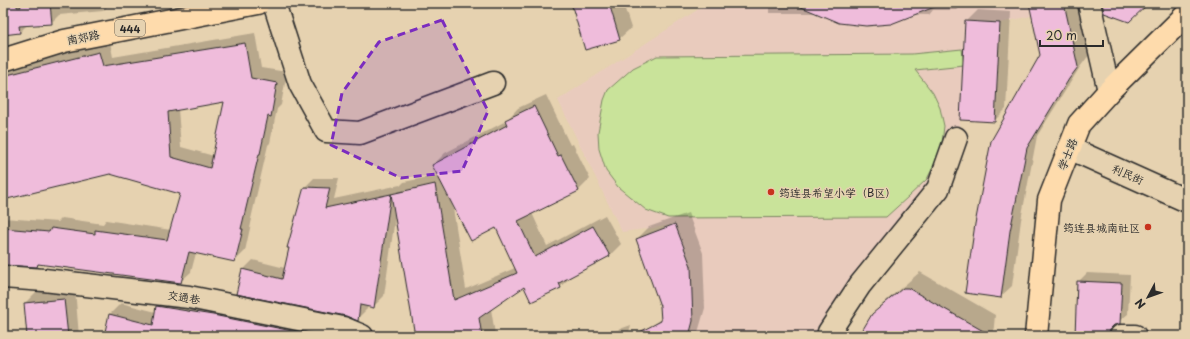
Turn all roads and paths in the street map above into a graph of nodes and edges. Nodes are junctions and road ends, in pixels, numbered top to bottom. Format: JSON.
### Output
{"nodes":[{"id":1,"x":258,"y":3,"type":"edge"},
{"id":2,"x":274,"y":3,"type":"edge"},
{"id":3,"x":1089,"y":3,"type":"edge"},
{"id":4,"x":1187,"y":14,"type":"edge"},
{"id":5,"x":3,"y":60,"type":"edge"},
{"id":6,"x":493,"y":83,"type":"dead end"},
{"id":7,"x":1109,"y":91,"type":"junction"},
{"id":8,"x":956,"y":138,"type":"dead end"},
{"id":9,"x":1070,"y":148,"type":"junction"},
{"id":10,"x":1187,"y":201,"type":"edge"},
{"id":11,"x":3,"y":277,"type":"edge"},
{"id":12,"x":362,"y":336,"type":"edge"},
{"id":13,"x":828,"y":336,"type":"edge"},
{"id":14,"x":1036,"y":336,"type":"edge"},
{"id":15,"x":1121,"y":336,"type":"edge"},
{"id":16,"x":1135,"y":336,"type":"edge"}],
"edges":[{"from":1,"to":5,"type":"main road","name":"南郊路","number":"444"},
{"from":2,"to":6,"type":"street"},
{"from":3,"to":7,"type":"street"},
{"from":4,"to":7,"type":"main road","name":"学士路"},
{"from":7,"to":9,"type":"main road","name":"学士路"},
{"from":8,"to":13,"type":"street"},
{"from":9,"to":10,"type":"street","name":"利民街"},
{"from":9,"to":14,"type":"main road","name":"学士路"},
{"from":11,"to":12,"type":"street","name":"交通巷"},
{"from":15,"to":16,"type":"street"}]}
